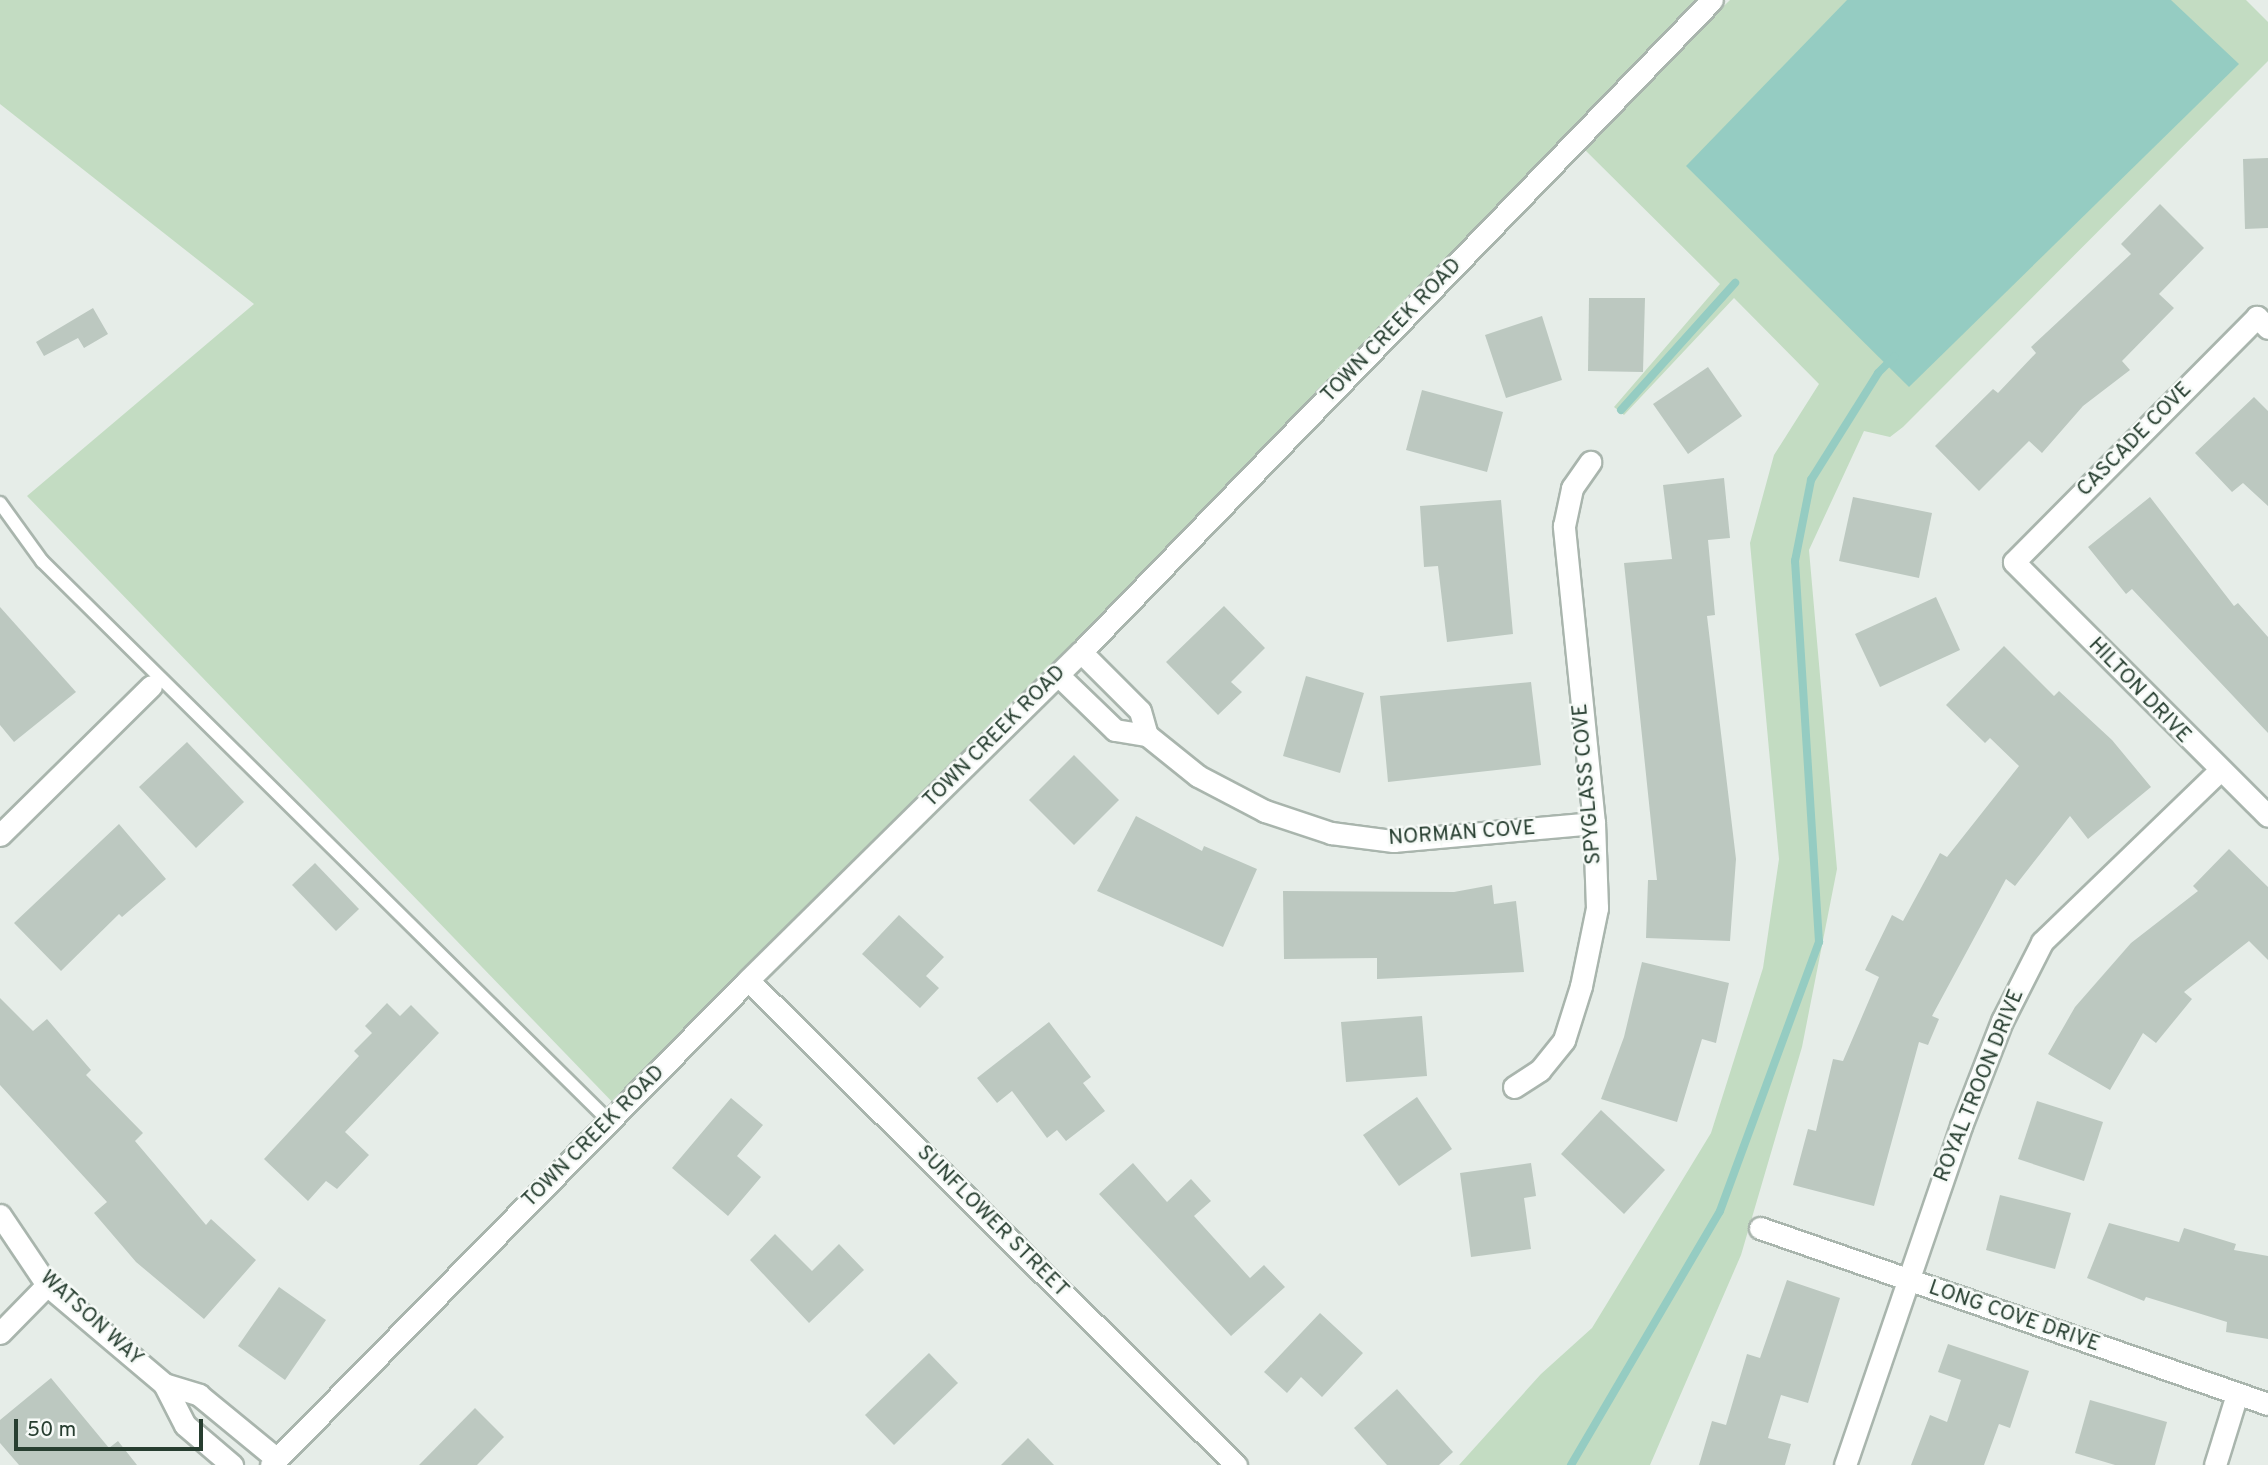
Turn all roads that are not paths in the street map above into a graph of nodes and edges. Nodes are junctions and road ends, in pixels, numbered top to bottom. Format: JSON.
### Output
{"nodes":[{"id":1,"x":1712,"y":0,"type":"edge"},
{"id":2,"x":2262,"y":323,"type":"edge"},
{"id":3,"x":1590,"y":462,"type":"dead end"},
{"id":4,"x":0,"y":503,"type":"edge"},
{"id":5,"x":2014,"y":562,"type":"joint"},
{"id":6,"x":1082,"y":652,"type":"junction"},
{"id":7,"x":1058,"y":675,"type":"junction"},
{"id":8,"x":151,"y":686,"type":"dead end"},
{"id":9,"x":1147,"y":736,"type":"junction"},
{"id":10,"x":2218,"y":772,"type":"junction"},
{"id":11,"x":2268,"y":816,"type":"edge"},
{"id":12,"x":1594,"y":823,"type":"junction"},
{"id":13,"x":3,"y":824,"type":"edge"},
{"id":14,"x":748,"y":979,"type":"junction"},
{"id":15,"x":1514,"y":1087,"type":"dead end"},
{"id":16,"x":609,"y":1121,"type":"junction"},
{"id":17,"x":0,"y":1214,"type":"edge"},
{"id":18,"x":1760,"y":1228,"type":"dead end"},
{"id":19,"x":1906,"y":1280,"type":"junction"},
{"id":20,"x":47,"y":1285,"type":"junction"},
{"id":21,"x":0,"y":1333,"type":"edge"},
{"id":22,"x":163,"y":1384,"type":"junction"},
{"id":23,"x":2237,"y":1394,"type":"junction"},
{"id":24,"x":2268,"y":1404,"type":"edge"},
{"id":25,"x":274,"y":1462,"type":"edge"},
{"id":26,"x":232,"y":1465,"type":"edge"},
{"id":27,"x":1236,"y":1465,"type":"edge"},
{"id":28,"x":1845,"y":1465,"type":"edge"},
{"id":29,"x":2215,"y":1465,"type":"edge"}],
"edges":[{"from":1,"to":6,"type":"street","name":"TOWN CREEK ROAD"},
{"from":2,"to":5,"type":"street","name":"CASCADE COVE"},
{"from":3,"to":12,"type":"street","name":"SPYGLASS COVE"},
{"from":4,"to":16,"type":"lane"},
{"from":5,"to":10,"type":"street","name":"HILTON DRIVE"},
{"from":6,"to":7,"type":"street","name":"TOWN CREEK ROAD"},
{"from":6,"to":9,"type":"street","name":"NORMAN COVE"},
{"from":7,"to":9,"type":"street","name":"NORMAN COVE"},
{"from":7,"to":14,"type":"street","name":"TOWN CREEK ROAD"},
{"from":8,"to":13,"type":"street"},
{"from":9,"to":12,"type":"street","name":"NORMAN COVE"},
{"from":10,"to":11,"type":"street","name":"HILTON DRIVE"},
{"from":10,"to":19,"type":"street","name":"ROYAL TROON DRIVE"},
{"from":12,"to":15,"type":"street","name":"SPYGLASS COVE"},
{"from":14,"to":16,"type":"street","name":"TOWN CREEK ROAD"},
{"from":14,"to":27,"type":"street","name":"SUNFLOWER STREET"},
{"from":16,"to":25,"type":"street","name":"TOWN CREEK ROAD"},
{"from":17,"to":20,"type":"street","name":"WATSON WAY"},
{"from":18,"to":19,"type":"street","name":"LONG COVE DRIVE"},
{"from":19,"to":23,"type":"street","name":"LONG COVE DRIVE"},
{"from":19,"to":28,"type":"street","name":"ROYAL TROON DRIVE"},
{"from":20,"to":21,"type":"street"},
{"from":20,"to":22,"type":"street","name":"WATSON WAY"},
{"from":22,"to":25,"type":"street","name":"WATSON WAY"},
{"from":22,"to":26,"type":"street","name":"WATSON WAY"},
{"from":23,"to":24,"type":"street","name":"LONG COVE DRIVE"},
{"from":23,"to":29,"type":"street"}]}
